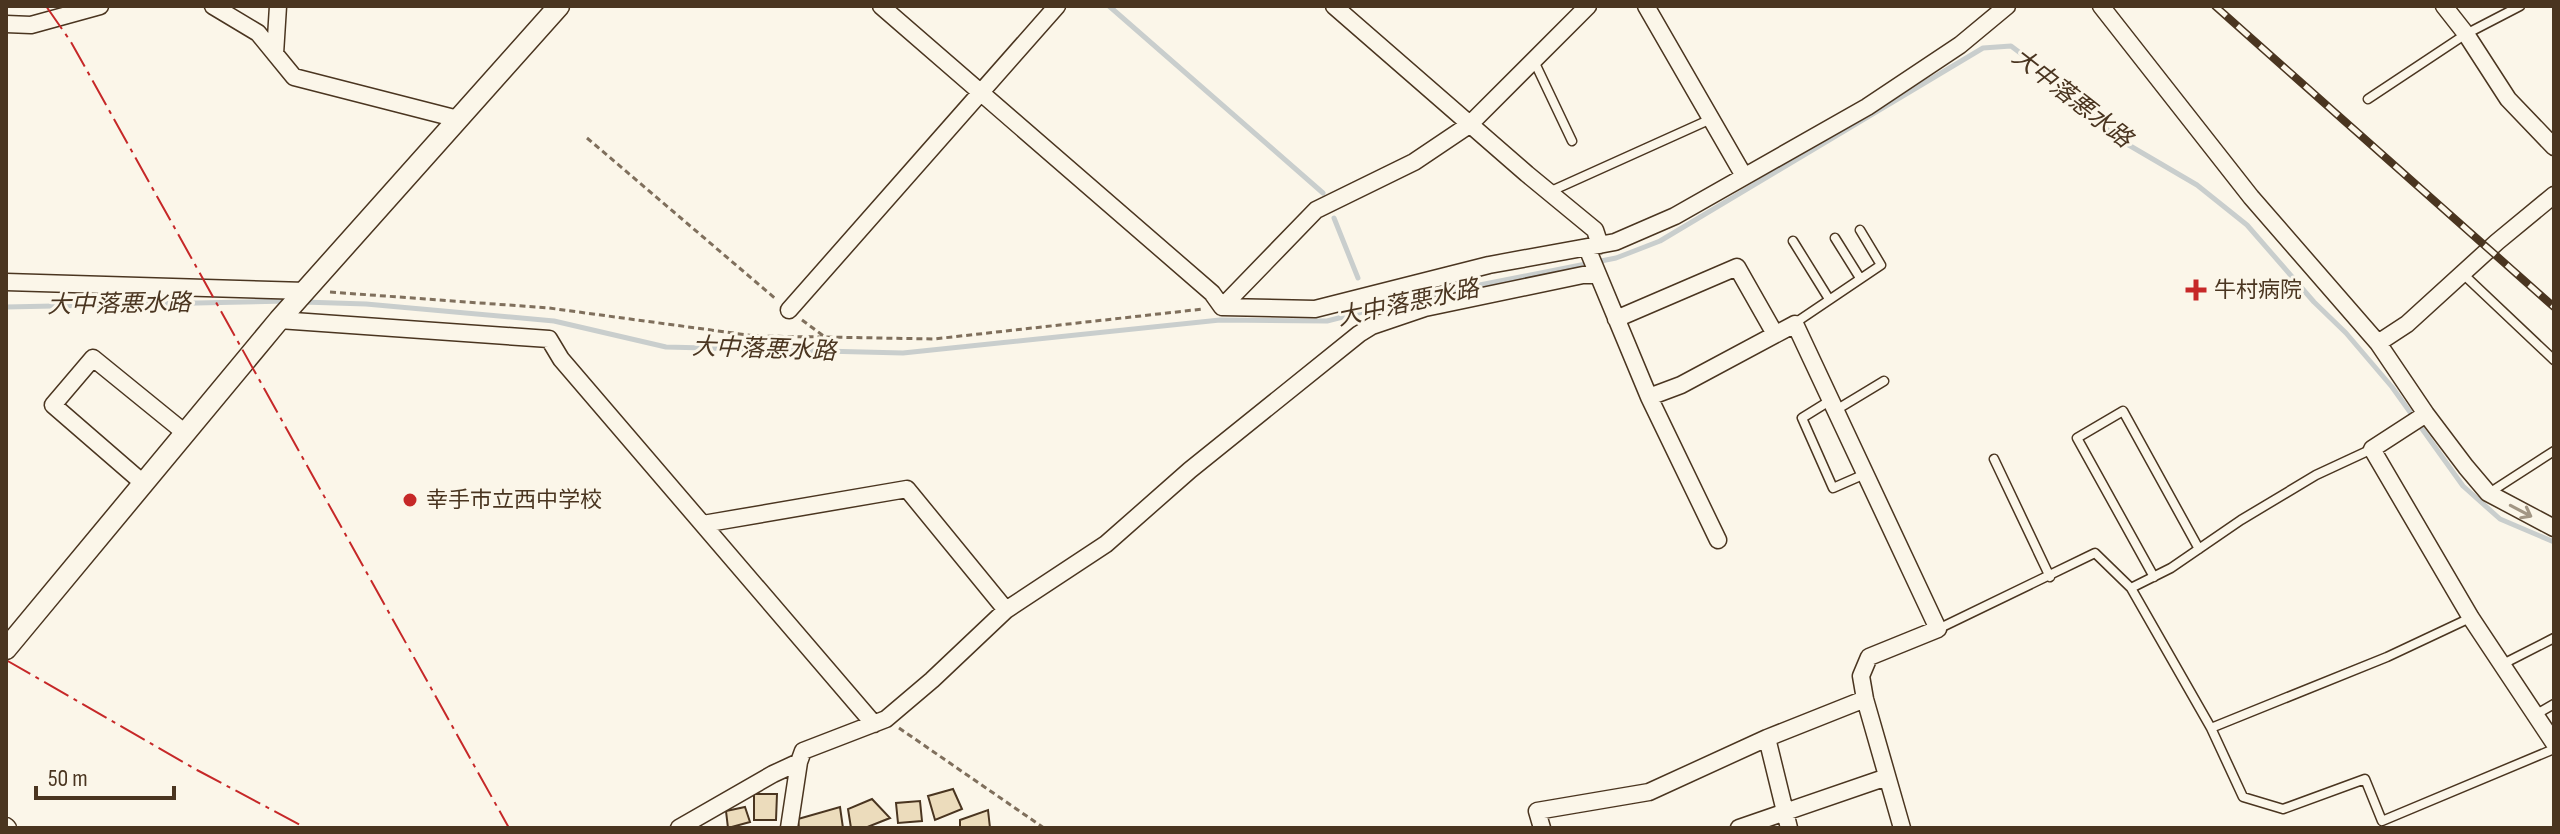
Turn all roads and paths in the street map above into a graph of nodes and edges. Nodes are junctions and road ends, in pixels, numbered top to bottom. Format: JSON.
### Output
{"nodes":[{"id":1,"x":100,"y":6,"type":"edge"},
{"id":2,"x":213,"y":6,"type":"edge"},
{"id":3,"x":278,"y":6,"type":"edge"},
{"id":4,"x":559,"y":6,"type":"edge"},
{"id":5,"x":881,"y":6,"type":"edge"},
{"id":6,"x":1057,"y":6,"type":"edge"},
{"id":7,"x":1334,"y":6,"type":"edge"},
{"id":8,"x":1588,"y":6,"type":"edge"},
{"id":9,"x":1646,"y":6,"type":"edge"},
{"id":10,"x":2007,"y":6,"type":"edge"},
{"id":11,"x":2101,"y":6,"type":"edge"},
{"id":12,"x":2444,"y":6,"type":"edge"},
{"id":13,"x":2520,"y":6,"type":"edge"},
{"id":14,"x":52,"y":12,"type":"edge"},
{"id":15,"x":6,"y":24,"type":"edge"},
{"id":16,"x":2466,"y":34,"type":"junction"},
{"id":17,"x":275,"y":54,"type":"junction"},
{"id":18,"x":1534,"y":61,"type":"junction"},
{"id":19,"x":981,"y":93,"type":"junction"},
{"id":20,"x":2368,"y":99,"type":"dead end"},
{"id":21,"x":458,"y":119,"type":"junction"},
{"id":22,"x":1711,"y":119,"type":"junction"},
{"id":23,"x":1469,"y":125,"type":"junction"},
{"id":24,"x":587,"y":138,"type":"dead end"},
{"id":25,"x":1572,"y":141,"type":"dead end"},
{"id":26,"x":2554,"y":147,"type":"edge"},
{"id":27,"x":1744,"y":176,"type":"junction"},
{"id":28,"x":1549,"y":192,"type":"junction"},
{"id":29,"x":2554,"y":195,"type":"edge"},
{"id":30,"x":1860,"y":230,"type":"dead end"},
{"id":31,"x":1835,"y":238,"type":"dead end"},
{"id":32,"x":1793,"y":241,"type":"dead end"},
{"id":33,"x":1592,"y":249,"type":"junction"},
{"id":34,"x":2462,"y":273,"type":"junction"},
{"id":35,"x":1597,"y":274,"type":"junction"},
{"id":36,"x":1860,"y":278,"type":"junction"},
{"id":37,"x":6,"y":282,"type":"edge"},
{"id":38,"x":306,"y":291,"type":"junction"},
{"id":39,"x":1829,"y":299,"type":"junction"},
{"id":40,"x":1222,"y":307,"type":"junction"},
{"id":41,"x":789,"y":310,"type":"junction"},
{"id":42,"x":283,"y":316,"type":"junction"},
{"id":43,"x":1616,"y":319,"type":"junction"},
{"id":44,"x":1795,"y":324,"type":"junction"},
{"id":45,"x":1775,"y":334,"type":"junction"},
{"id":46,"x":825,"y":337,"type":"junction"},
{"id":47,"x":2378,"y":343,"type":"junction"},
{"id":48,"x":2554,"y":360,"type":"edge"},
{"id":49,"x":1884,"y":381,"type":"dead end"},
{"id":50,"x":1649,"y":397,"type":"junction"},
{"id":51,"x":1834,"y":405,"type":"junction"},
{"id":52,"x":2426,"y":414,"type":"junction"},
{"id":53,"x":184,"y":432,"type":"junction"},
{"id":54,"x":2372,"y":449,"type":"junction"},
{"id":55,"x":2554,"y":451,"type":"edge"},
{"id":56,"x":1994,"y":459,"type":"dead end"},
{"id":57,"x":1865,"y":474,"type":"junction"},
{"id":58,"x":143,"y":483,"type":"junction"},
{"id":59,"x":2488,"y":493,"type":"junction"},
{"id":60,"x":703,"y":524,"type":"junction"},
{"id":61,"x":2554,"y":528,"type":"edge"},
{"id":62,"x":1718,"y":540,"type":"dead end"},
{"id":63,"x":2199,"y":549,"type":"junction"},
{"id":64,"x":2050,"y":577,"type":"junction"},
{"id":65,"x":2154,"y":577,"type":"junction"},
{"id":66,"x":2131,"y":588,"type":"junction"},
{"id":67,"x":1006,"y":610,"type":"junction"},
{"id":68,"x":2471,"y":618,"type":"junction"},
{"id":69,"x":1938,"y":629,"type":"junction"},
{"id":70,"x":2554,"y":638,"type":"edge"},
{"id":71,"x":6,"y":649,"type":"edge"},
{"id":72,"x":2502,"y":665,"type":"junction"},
{"id":73,"x":1865,"y":699,"type":"junction"},
{"id":74,"x":2554,"y":704,"type":"edge"},
{"id":75,"x":2535,"y":715,"type":"junction"},
{"id":76,"x":880,"y":721,"type":"junction"},
{"id":77,"x":2211,"y":728,"type":"junction"},
{"id":78,"x":1767,"y":738,"type":"junction"},
{"id":79,"x":2554,"y":746,"type":"edge"},
{"id":80,"x":799,"y":762,"type":"junction"},
{"id":81,"x":1887,"y":777,"type":"junction"},
{"id":82,"x":1788,"y":820,"type":"edge"},
{"id":83,"x":679,"y":828,"type":"edge"},
{"id":84,"x":789,"y":828,"type":"edge"},
{"id":85,"x":1044,"y":828,"type":"edge"},
{"id":86,"x":1542,"y":828,"type":"edge"},
{"id":87,"x":1739,"y":828,"type":"edge"},
{"id":88,"x":1902,"y":828,"type":"edge"}],
"edges":[{"from":1,"to":14,"type":"street"},
{"from":2,"to":17,"type":"street"},
{"from":3,"to":17,"type":"street"},
{"from":4,"to":21,"type":"street"},
{"from":5,"to":19,"type":"street"},
{"from":6,"to":19,"type":"street"},
{"from":7,"to":23,"type":"street"},
{"from":8,"to":18,"type":"street"},
{"from":9,"to":22,"type":"street"},
{"from":10,"to":27,"type":"street"},
{"from":11,"to":47,"type":"street"},
{"from":12,"to":16,"type":"street"},
{"from":13,"to":16,"type":"lane"},
{"from":14,"to":15,"type":"street"},
{"from":16,"to":20,"type":"lane"},
{"from":16,"to":26,"type":"street"},
{"from":17,"to":21,"type":"street"},
{"from":18,"to":23,"type":"street"},
{"from":18,"to":25,"type":"lane"},
{"from":19,"to":40,"type":"street"},
{"from":19,"to":41,"type":"street"},
{"from":21,"to":38,"type":"street"},
{"from":22,"to":27,"type":"street"},
{"from":22,"to":28,"type":"lane"},
{"from":23,"to":28,"type":"street"},
{"from":23,"to":40,"type":"street"},
{"from":24,"to":41,"type":"path"},
{"from":27,"to":33,"type":"street"},
{"from":28,"to":33,"type":"street"},
{"from":29,"to":34,"type":"street"},
{"from":30,"to":36,"type":"lane"},
{"from":31,"to":36,"type":"lane"},
{"from":32,"to":39,"type":"lane"},
{"from":33,"to":35,"type":"street"},
{"from":33,"to":40,"type":"street"},
{"from":34,"to":47,"type":"street"},
{"from":34,"to":48,"type":"lane"},
{"from":35,"to":43,"type":"street"},
{"from":35,"to":67,"type":"street"},
{"from":36,"to":39,"type":"lane"},
{"from":37,"to":38,"type":"street"},
{"from":38,"to":42,"type":"street"},
{"from":38,"to":46,"type":"path"},
{"from":39,"to":44,"type":"lane"},
{"from":40,"to":46,"type":"path"},
{"from":41,"to":46,"type":"path"},
{"from":42,"to":53,"type":"street"},
{"from":42,"to":60,"type":"street"},
{"from":43,"to":45,"type":"street"},
{"from":43,"to":50,"type":"street"},
{"from":44,"to":45,"type":"street"},
{"from":44,"to":51,"type":"street"},
{"from":45,"to":50,"type":"street"},
{"from":47,"to":52,"type":"street"},
{"from":49,"to":51,"type":"lane"},
{"from":50,"to":62,"type":"street"},
{"from":51,"to":57,"type":"street"},
{"from":51,"to":57,"type":"lane"},
{"from":52,"to":54,"type":"street"},
{"from":52,"to":59,"type":"street"},
{"from":53,"to":58,"type":"street"},
{"from":53,"to":58,"type":"street"},
{"from":54,"to":63,"type":"lane"},
{"from":54,"to":68,"type":"street"},
{"from":55,"to":59,"type":"lane"},
{"from":56,"to":64,"type":"lane"},
{"from":57,"to":69,"type":"street"},
{"from":58,"to":71,"type":"street"},
{"from":59,"to":61,"type":"street","one_way":true},
{"from":60,"to":67,"type":"street"},
{"from":60,"to":76,"type":"street"},
{"from":63,"to":65,"type":"lane"},
{"from":63,"to":65,"type":"lane"},
{"from":64,"to":66,"type":"lane"},
{"from":64,"to":69,"type":"lane"},
{"from":65,"to":66,"type":"lane"},
{"from":66,"to":77,"type":"lane"},
{"from":67,"to":76,"type":"street"},
{"from":68,"to":72,"type":"street"},
{"from":68,"to":77,"type":"lane"},
{"from":69,"to":73,"type":"street"},
{"from":70,"to":72,"type":"lane"},
{"from":72,"to":75,"type":"street"},
{"from":73,"to":78,"type":"street"},
{"from":73,"to":81,"type":"street"},
{"from":74,"to":75,"type":"lane"},
{"from":75,"to":79,"type":"street"},
{"from":76,"to":80,"type":"street"},
{"from":76,"to":85,"type":"path"},
{"from":77,"to":79,"type":"lane"},
{"from":78,"to":82,"type":"street"},
{"from":78,"to":86,"type":"street"},
{"from":80,"to":83,"type":"street"},
{"from":80,"to":84,"type":"street"},
{"from":81,"to":82,"type":"street"},
{"from":81,"to":88,"type":"street"},
{"from":82,"to":87,"type":"street"}]}
